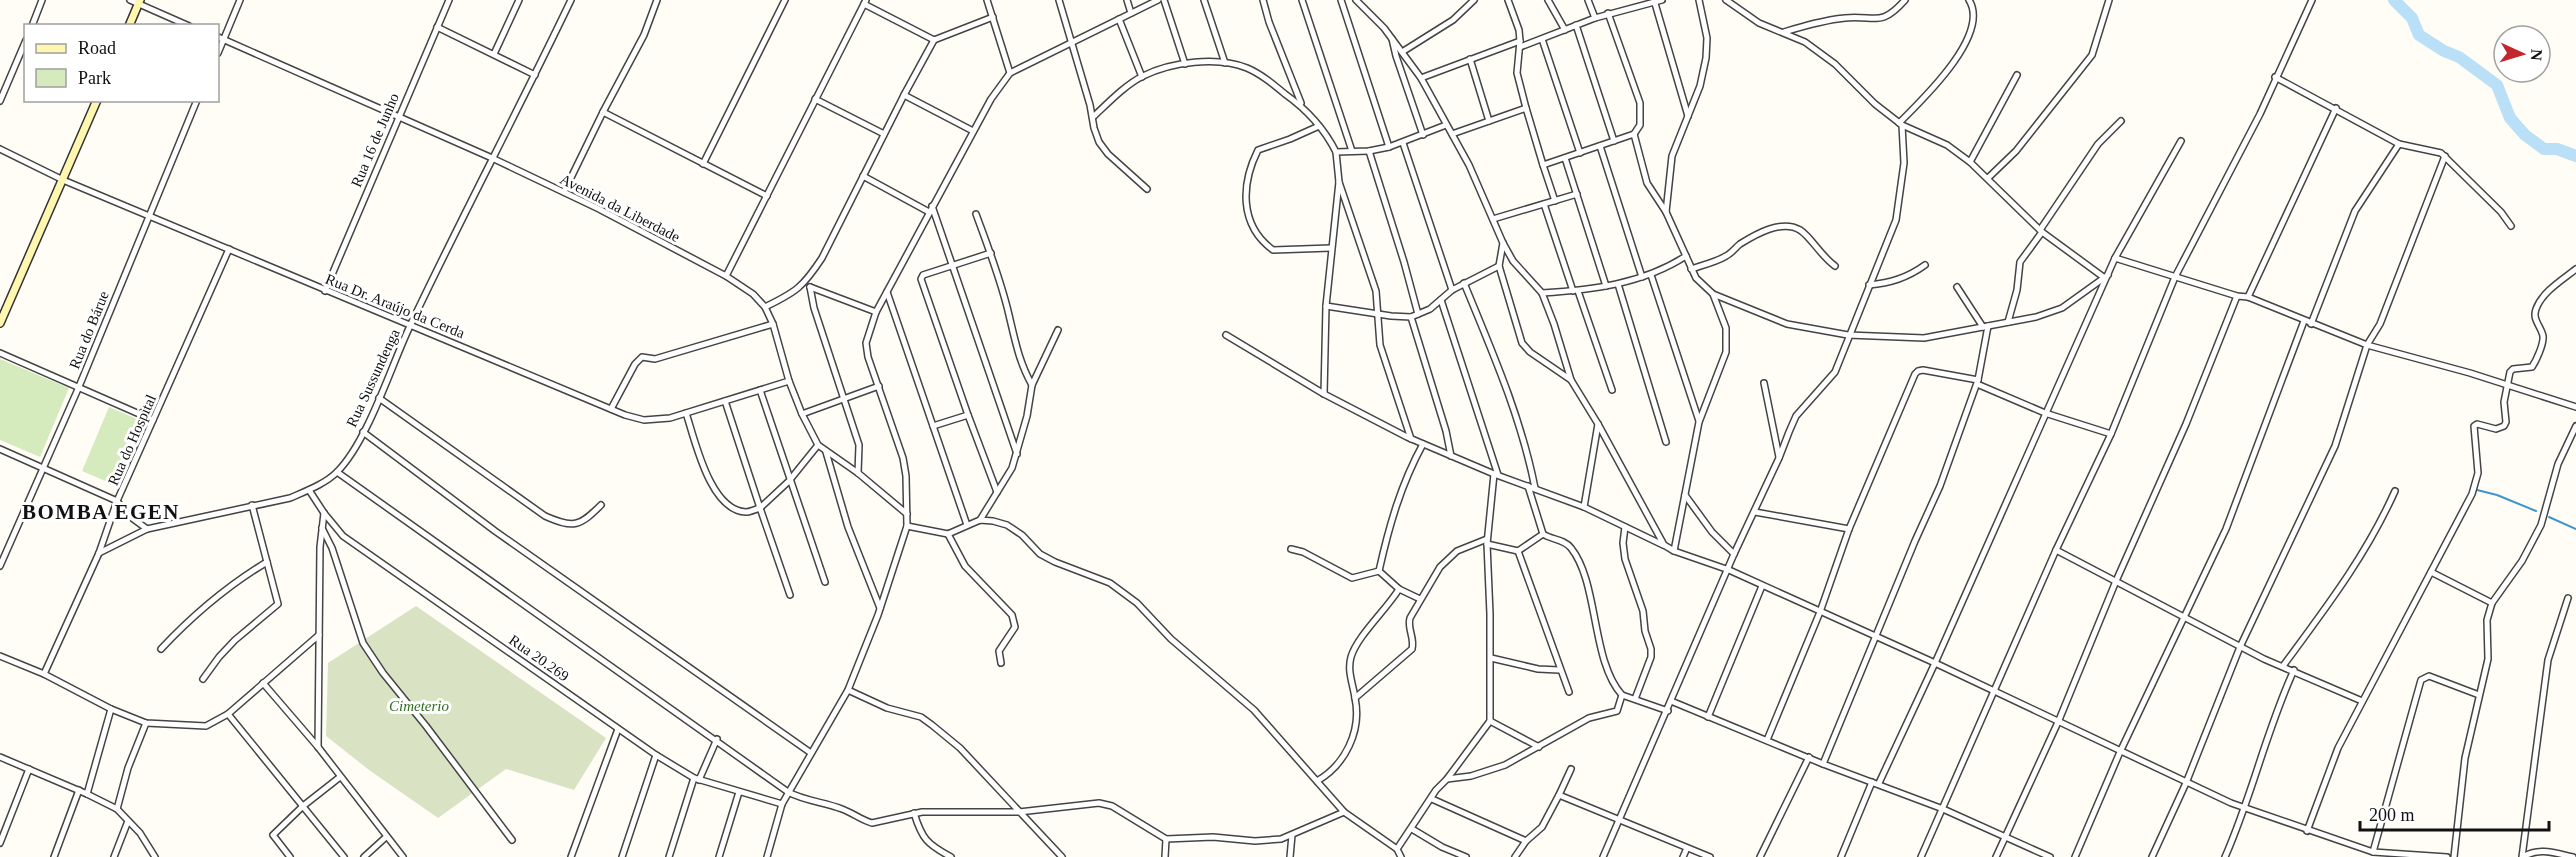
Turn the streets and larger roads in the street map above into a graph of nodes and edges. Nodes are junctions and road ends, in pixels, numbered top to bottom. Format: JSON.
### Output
{"nodes":[{"id":1,"x":42,"y":0,"type":"edge"},
{"id":2,"x":130,"y":0,"type":"edge"},
{"id":3,"x":240,"y":0,"type":"edge"},
{"id":4,"x":449,"y":0,"type":"edge"},
{"id":5,"x":519,"y":0,"type":"edge"},
{"id":6,"x":571,"y":0,"type":"edge"},
{"id":7,"x":657,"y":0,"type":"edge"},
{"id":8,"x":785,"y":0,"type":"edge"},
{"id":9,"x":987,"y":0,"type":"edge"},
{"id":10,"x":1059,"y":0,"type":"edge"},
{"id":11,"x":1127,"y":0,"type":"edge"},
{"id":12,"x":1158,"y":0,"type":"edge"},
{"id":13,"x":1164,"y":0,"type":"edge"},
{"id":14,"x":1204,"y":0,"type":"edge"},
{"id":15,"x":1263,"y":0,"type":"edge"},
{"id":16,"x":1302,"y":0,"type":"edge"},
{"id":17,"x":1341,"y":0,"type":"edge"},
{"id":18,"x":1356,"y":0,"type":"edge"},
{"id":19,"x":1474,"y":0,"type":"edge"},
{"id":20,"x":1508,"y":0,"type":"edge"},
{"id":21,"x":1548,"y":0,"type":"edge"},
{"id":22,"x":1588,"y":0,"type":"edge"},
{"id":23,"x":1662,"y":0,"type":"edge"},
{"id":24,"x":1698,"y":0,"type":"edge"},
{"id":25,"x":1726,"y":0,"type":"edge"},
{"id":26,"x":1905,"y":0,"type":"edge"},
{"id":27,"x":1969,"y":0,"type":"edge"},
{"id":28,"x":2109,"y":0,"type":"edge"},
{"id":29,"x":2312,"y":0,"type":"edge"},
{"id":30,"x":1654,"y":1,"type":"edge"},
{"id":31,"x":139,"y":2,"type":"edge"},
{"id":32,"x":865,"y":2,"type":"edge"},
{"id":33,"x":1131,"y":13,"type":"junction"},
{"id":34,"x":1608,"y":13,"type":"junction"},
{"id":35,"x":993,"y":17,"type":"junction"},
{"id":36,"x":1595,"y":18,"type":"junction"},
{"id":37,"x":1119,"y":19,"type":"junction"},
{"id":38,"x":33,"y":24,"type":"edge"},
{"id":39,"x":130,"y":24,"type":"edge"},
{"id":40,"x":185,"y":24,"type":"edge"},
{"id":41,"x":1576,"y":25,"type":"junction"},
{"id":42,"x":437,"y":27,"type":"junction"},
{"id":43,"x":1565,"y":30,"type":"junction"},
{"id":44,"x":1784,"y":32,"type":"junction"},
{"id":45,"x":1392,"y":38,"type":"junction"},
{"id":46,"x":220,"y":39,"type":"edge"},
{"id":47,"x":1542,"y":39,"type":"junction"},
{"id":48,"x":934,"y":40,"type":"junction"},
{"id":49,"x":1070,"y":43,"type":"junction"},
{"id":50,"x":1520,"y":44,"type":"junction"},
{"id":51,"x":24,"y":45,"type":"edge"},
{"id":52,"x":1402,"y":52,"type":"junction"},
{"id":53,"x":494,"y":54,"type":"junction"},
{"id":54,"x":1470,"y":59,"type":"junction"},
{"id":55,"x":1225,"y":63,"type":"junction"},
{"id":56,"x":1185,"y":64,"type":"junction"},
{"id":57,"x":1010,"y":73,"type":"junction"},
{"id":58,"x":535,"y":75,"type":"junction"},
{"id":59,"x":2017,"y":75,"type":"dead end"},
{"id":60,"x":1142,"y":77,"type":"junction"},
{"id":61,"x":2276,"y":77,"type":"junction"},
{"id":62,"x":1421,"y":78,"type":"junction"},
{"id":63,"x":904,"y":95,"type":"junction"},
{"id":64,"x":815,"y":99,"type":"junction"},
{"id":65,"x":0,"y":101,"type":"edge"},
{"id":66,"x":96,"y":102,"type":"edge"},
{"id":67,"x":196,"y":102,"type":"edge"},
{"id":68,"x":1301,"y":105,"type":"junction"},
{"id":69,"x":1526,"y":108,"type":"junction"},
{"id":70,"x":2336,"y":108,"type":"junction"},
{"id":71,"x":603,"y":112,"type":"junction"},
{"id":72,"x":1688,"y":116,"type":"junction"},
{"id":73,"x":398,"y":117,"type":"junction"},
{"id":74,"x":1093,"y":117,"type":"junction"},
{"id":75,"x":1490,"y":121,"type":"junction"},
{"id":76,"x":2121,"y":121,"type":"dead end"},
{"id":77,"x":1446,"y":124,"type":"junction"},
{"id":78,"x":1901,"y":124,"type":"junction"},
{"id":79,"x":1319,"y":126,"type":"junction"},
{"id":80,"x":973,"y":131,"type":"junction"},
{"id":81,"x":884,"y":134,"type":"junction"},
{"id":82,"x":1452,"y":134,"type":"junction"},
{"id":83,"x":1634,"y":134,"type":"junction"},
{"id":84,"x":1422,"y":135,"type":"junction"},
{"id":85,"x":1614,"y":141,"type":"junction"},
{"id":86,"x":2181,"y":141,"type":"dead end"},
{"id":87,"x":1403,"y":143,"type":"junction"},
{"id":88,"x":2399,"y":144,"type":"junction"},
{"id":89,"x":1600,"y":146,"type":"junction"},
{"id":90,"x":1389,"y":147,"type":"junction"},
{"id":91,"x":0,"y":149,"type":"edge"},
{"id":92,"x":1352,"y":151,"type":"junction"},
{"id":93,"x":1369,"y":151,"type":"junction"},
{"id":94,"x":1336,"y":152,"type":"junction"},
{"id":95,"x":1580,"y":153,"type":"junction"},
{"id":96,"x":2445,"y":156,"type":"junction"},
{"id":97,"x":492,"y":158,"type":"junction"},
{"id":98,"x":1565,"y":158,"type":"junction"},
{"id":99,"x":1970,"y":162,"type":"junction"},
{"id":100,"x":704,"y":164,"type":"junction"},
{"id":101,"x":1543,"y":165,"type":"junction"},
{"id":102,"x":863,"y":176,"type":"junction"},
{"id":103,"x":1988,"y":178,"type":"junction"},
{"id":104,"x":63,"y":180,"type":"junction"},
{"id":105,"x":1340,"y":182,"type":"junction"},
{"id":106,"x":1147,"y":189,"type":"dead end"},
{"id":107,"x":564,"y":192,"type":"junction"},
{"id":108,"x":1577,"y":194,"type":"junction"},
{"id":109,"x":767,"y":196,"type":"junction"},
{"id":110,"x":1555,"y":201,"type":"junction"},
{"id":111,"x":1544,"y":204,"type":"junction"},
{"id":112,"x":931,"y":209,"type":"junction"},
{"id":113,"x":1666,"y":212,"type":"junction"},
{"id":114,"x":976,"y":214,"type":"dead end"},
{"id":115,"x":148,"y":215,"type":"junction"},
{"id":116,"x":1493,"y":219,"type":"junction"},
{"id":117,"x":2511,"y":226,"type":"dead end"},
{"id":118,"x":2041,"y":231,"type":"junction"},
{"id":119,"x":1503,"y":243,"type":"junction"},
{"id":120,"x":1331,"y":248,"type":"junction"},
{"id":121,"x":229,"y":249,"type":"junction"},
{"id":122,"x":991,"y":253,"type":"junction"},
{"id":123,"x":1686,"y":256,"type":"junction"},
{"id":124,"x":2115,"y":258,"type":"junction"},
{"id":125,"x":953,"y":265,"type":"junction"},
{"id":126,"x":1925,"y":265,"type":"dead end"},
{"id":127,"x":1499,"y":266,"type":"junction"},
{"id":128,"x":1835,"y":266,"type":"dead end"},
{"id":129,"x":1691,"y":269,"type":"junction"},
{"id":130,"x":2576,"y":269,"type":"edge"},
{"id":131,"x":1651,"y":275,"type":"junction"},
{"id":132,"x":2105,"y":275,"type":"junction"},
{"id":133,"x":726,"y":276,"type":"junction"},
{"id":134,"x":1642,"y":277,"type":"junction"},
{"id":135,"x":2175,"y":277,"type":"junction"},
{"id":136,"x":1464,"y":284,"type":"junction"},
{"id":137,"x":1618,"y":284,"type":"junction"},
{"id":138,"x":802,"y":285,"type":"junction"},
{"id":139,"x":1869,"y":285,"type":"junction"},
{"id":140,"x":1606,"y":286,"type":"junction"},
{"id":141,"x":810,"y":287,"type":"junction"},
{"id":142,"x":1957,"y":287,"type":"dead end"},
{"id":143,"x":1452,"y":290,"type":"junction"},
{"id":144,"x":325,"y":291,"type":"junction"},
{"id":145,"x":1576,"y":291,"type":"junction"},
{"id":146,"x":887,"y":292,"type":"junction"},
{"id":147,"x":1542,"y":293,"type":"junction"},
{"id":148,"x":1713,"y":294,"type":"junction"},
{"id":149,"x":2237,"y":296,"type":"junction"},
{"id":150,"x":2248,"y":297,"type":"junction"},
{"id":151,"x":1442,"y":300,"type":"junction"},
{"id":152,"x":1326,"y":306,"type":"junction"},
{"id":153,"x":765,"y":307,"type":"junction"},
{"id":154,"x":876,"y":312,"type":"junction"},
{"id":155,"x":1378,"y":314,"type":"junction"},
{"id":156,"x":1418,"y":314,"type":"junction"},
{"id":157,"x":1411,"y":317,"type":"junction"},
{"id":158,"x":2304,"y":321,"type":"junction"},
{"id":159,"x":2008,"y":322,"type":"junction"},
{"id":160,"x":0,"y":323,"type":"edge"},
{"id":161,"x":772,"y":324,"type":"junction"},
{"id":162,"x":2311,"y":324,"type":"junction"},
{"id":163,"x":410,"y":326,"type":"junction"},
{"id":164,"x":1985,"y":326,"type":"junction"},
{"id":165,"x":1058,"y":330,"type":"dead end"},
{"id":166,"x":1226,"y":334,"type":"dead end"},
{"id":167,"x":1848,"y":336,"type":"junction"},
{"id":168,"x":2367,"y":345,"type":"junction"},
{"id":169,"x":0,"y":353,"type":"edge"},
{"id":170,"x":1571,"y":380,"type":"junction"},
{"id":171,"x":789,"y":381,"type":"junction"},
{"id":172,"x":1977,"y":382,"type":"junction"},
{"id":173,"x":1764,"y":383,"type":"dead end"},
{"id":174,"x":2505,"y":384,"type":"junction"},
{"id":175,"x":1032,"y":385,"type":"junction"},
{"id":176,"x":879,"y":386,"type":"junction"},
{"id":177,"x":78,"y":389,"type":"junction"},
{"id":178,"x":760,"y":390,"type":"junction"},
{"id":179,"x":1612,"y":390,"type":"dead end"},
{"id":180,"x":1324,"y":394,"type":"junction"},
{"id":181,"x":379,"y":398,"type":"junction"},
{"id":182,"x":2576,"y":398,"type":"edge"},
{"id":183,"x":843,"y":399,"type":"junction"},
{"id":184,"x":725,"y":401,"type":"junction"},
{"id":185,"x":2574,"y":406,"type":"edge"},
{"id":186,"x":611,"y":409,"type":"junction"},
{"id":187,"x":686,"y":413,"type":"junction"},
{"id":188,"x":2045,"y":413,"type":"junction"},
{"id":189,"x":802,"y":414,"type":"junction"},
{"id":190,"x":968,"y":415,"type":"junction"},
{"id":191,"x":153,"y":420,"type":"junction"},
{"id":192,"x":1700,"y":422,"type":"junction"},
{"id":193,"x":1598,"y":424,"type":"junction"},
{"id":194,"x":933,"y":426,"type":"junction"},
{"id":195,"x":2576,"y":426,"type":"edge"},
{"id":196,"x":363,"y":432,"type":"junction"},
{"id":197,"x":2110,"y":434,"type":"junction"},
{"id":198,"x":1411,"y":438,"type":"junction"},
{"id":199,"x":1666,"y":442,"type":"dead end"},
{"id":200,"x":1423,"y":444,"type":"junction"},
{"id":201,"x":818,"y":445,"type":"junction"},
{"id":202,"x":0,"y":449,"type":"edge"},
{"id":203,"x":826,"y":452,"type":"junction"},
{"id":204,"x":1017,"y":454,"type":"junction"},
{"id":205,"x":1451,"y":456,"type":"junction"},
{"id":206,"x":1779,"y":458,"type":"junction"},
{"id":207,"x":44,"y":469,"type":"junction"},
{"id":208,"x":337,"y":472,"type":"junction"},
{"id":209,"x":858,"y":473,"type":"junction"},
{"id":210,"x":1496,"y":474,"type":"junction"},
{"id":211,"x":789,"y":481,"type":"junction"},
{"id":212,"x":1528,"y":486,"type":"junction"},
{"id":213,"x":1535,"y":488,"type":"junction"},
{"id":214,"x":309,"y":490,"type":"junction"},
{"id":215,"x":2395,"y":491,"type":"dead end"},
{"id":216,"x":997,"y":492,"type":"junction"},
{"id":217,"x":1685,"y":495,"type":"junction"},
{"id":218,"x":117,"y":501,"type":"junction"},
{"id":219,"x":252,"y":505,"type":"junction"},
{"id":220,"x":601,"y":505,"type":"dead end"},
{"id":221,"x":1584,"y":507,"type":"junction"},
{"id":222,"x":759,"y":508,"type":"junction"},
{"id":223,"x":1755,"y":512,"type":"junction"},
{"id":224,"x":324,"y":513,"type":"junction"},
{"id":225,"x":907,"y":514,"type":"junction"},
{"id":226,"x":980,"y":520,"type":"junction"},
{"id":227,"x":967,"y":525,"type":"junction"},
{"id":228,"x":907,"y":526,"type":"junction"},
{"id":229,"x":1625,"y":527,"type":"junction"},
{"id":230,"x":322,"y":528,"type":"junction"},
{"id":231,"x":1849,"y":529,"type":"junction"},
{"id":232,"x":147,"y":530,"type":"junction"},
{"id":233,"x":948,"y":534,"type":"junction"},
{"id":234,"x":1543,"y":534,"type":"junction"},
{"id":235,"x":1487,"y":541,"type":"junction"},
{"id":236,"x":1664,"y":545,"type":"junction"},
{"id":237,"x":1291,"y":549,"type":"dead end"},
{"id":238,"x":2056,"y":550,"type":"junction"},
{"id":239,"x":1518,"y":551,"type":"junction"},
{"id":240,"x":1674,"y":551,"type":"junction"},
{"id":241,"x":99,"y":553,"type":"junction"},
{"id":242,"x":1734,"y":554,"type":"junction"},
{"id":243,"x":267,"y":562,"type":"junction"},
{"id":244,"x":0,"y":566,"type":"edge"},
{"id":245,"x":1729,"y":570,"type":"junction"},
{"id":246,"x":1379,"y":571,"type":"junction"},
{"id":247,"x":2431,"y":572,"type":"junction"},
{"id":248,"x":2116,"y":581,"type":"junction"},
{"id":249,"x":825,"y":582,"type":"dead end"},
{"id":250,"x":1762,"y":586,"type":"junction"},
{"id":251,"x":1400,"y":589,"type":"junction"},
{"id":252,"x":790,"y":595,"type":"dead end"},
{"id":253,"x":2568,"y":598,"type":"dead end"},
{"id":254,"x":1420,"y":599,"type":"junction"},
{"id":255,"x":2492,"y":603,"type":"junction"},
{"id":256,"x":880,"y":608,"type":"junction"},
{"id":257,"x":1820,"y":612,"type":"junction"},
{"id":258,"x":2183,"y":617,"type":"junction"},
{"id":259,"x":319,"y":635,"type":"junction"},
{"id":260,"x":1877,"y":637,"type":"junction"},
{"id":261,"x":2240,"y":647,"type":"junction"},
{"id":262,"x":160,"y":649,"type":"dead end"},
{"id":263,"x":0,"y":656,"type":"edge"},
{"id":264,"x":1491,"y":658,"type":"junction"},
{"id":265,"x":1001,"y":663,"type":"dead end"},
{"id":266,"x":1935,"y":663,"type":"junction"},
{"id":267,"x":2283,"y":666,"type":"junction"},
{"id":268,"x":1559,"y":670,"type":"junction"},
{"id":269,"x":2294,"y":670,"type":"junction"},
{"id":270,"x":44,"y":674,"type":"junction"},
{"id":271,"x":203,"y":679,"type":"dead end"},
{"id":272,"x":264,"y":683,"type":"junction"},
{"id":273,"x":848,"y":690,"type":"junction"},
{"id":274,"x":1995,"y":691,"type":"junction"},
{"id":275,"x":1569,"y":692,"type":"dead end"},
{"id":276,"x":1622,"y":695,"type":"junction"},
{"id":277,"x":2479,"y":695,"type":"junction"},
{"id":278,"x":1355,"y":698,"type":"junction"},
{"id":279,"x":1635,"y":699,"type":"junction"},
{"id":280,"x":2362,"y":700,"type":"junction"},
{"id":281,"x":1671,"y":702,"type":"junction"},
{"id":282,"x":111,"y":709,"type":"junction"},
{"id":283,"x":1668,"y":711,"type":"junction"},
{"id":284,"x":228,"y":714,"type":"junction"},
{"id":285,"x":1708,"y":717,"type":"junction"},
{"id":286,"x":2059,"y":720,"type":"junction"},
{"id":287,"x":1490,"y":721,"type":"junction"},
{"id":288,"x":146,"y":723,"type":"junction"},
{"id":289,"x":618,"y":729,"type":"junction"},
{"id":290,"x":717,"y":739,"type":"junction"},
{"id":291,"x":1767,"y":740,"type":"junction"},
{"id":292,"x":318,"y":747,"type":"junction"},
{"id":293,"x":1539,"y":747,"type":"junction"},
{"id":294,"x":2120,"y":752,"type":"junction"},
{"id":295,"x":811,"y":753,"type":"junction"},
{"id":296,"x":656,"y":755,"type":"junction"},
{"id":297,"x":0,"y":757,"type":"edge"},
{"id":298,"x":1809,"y":757,"type":"junction"},
{"id":299,"x":1823,"y":764,"type":"junction"},
{"id":300,"x":29,"y":769,"type":"junction"},
{"id":301,"x":1571,"y":769,"type":"dead end"},
{"id":302,"x":340,"y":777,"type":"junction"},
{"id":303,"x":696,"y":779,"type":"junction"},
{"id":304,"x":1447,"y":779,"type":"junction"},
{"id":305,"x":1317,"y":781,"type":"junction"},
{"id":306,"x":1875,"y":783,"type":"junction"},
{"id":307,"x":2186,"y":783,"type":"junction"},
{"id":308,"x":79,"y":790,"type":"junction"},
{"id":309,"x":739,"y":792,"type":"junction"},
{"id":310,"x":788,"y":792,"type":"junction"},
{"id":311,"x":87,"y":794,"type":"junction"},
{"id":312,"x":1559,"y":795,"type":"junction"},
{"id":313,"x":1432,"y":799,"type":"junction"},
{"id":314,"x":782,"y":804,"type":"junction"},
{"id":315,"x":303,"y":806,"type":"junction"},
{"id":316,"x":2244,"y":808,"type":"junction"},
{"id":317,"x":117,"y":809,"type":"junction"},
{"id":318,"x":1942,"y":809,"type":"junction"},
{"id":319,"x":1019,"y":812,"type":"junction"},
{"id":320,"x":1344,"y":812,"type":"junction"},
{"id":321,"x":914,"y":813,"type":"junction"},
{"id":322,"x":1619,"y":819,"type":"junction"},
{"id":323,"x":128,"y":821,"type":"junction"},
{"id":324,"x":1412,"y":829,"type":"junction"},
{"id":325,"x":2307,"y":831,"type":"junction"},
{"id":326,"x":1292,"y":835,"type":"junction"},
{"id":327,"x":2007,"y":836,"type":"junction"},
{"id":328,"x":386,"y":837,"type":"junction"},
{"id":329,"x":1166,"y":839,"type":"junction"},
{"id":330,"x":512,"y":840,"type":"dead end"},
{"id":331,"x":1526,"y":841,"type":"junction"},
{"id":332,"x":0,"y":843,"type":"edge"},
{"id":333,"x":1687,"y":848,"type":"junction"},
{"id":334,"x":1397,"y":849,"type":"junction"},
{"id":335,"x":2373,"y":852,"type":"junction"},
{"id":336,"x":54,"y":857,"type":"edge"},
{"id":337,"x":114,"y":857,"type":"edge"},
{"id":338,"x":154,"y":857,"type":"edge"},
{"id":339,"x":290,"y":857,"type":"edge"},
{"id":340,"x":344,"y":857,"type":"edge"},
{"id":341,"x":364,"y":857,"type":"edge"},
{"id":342,"x":403,"y":857,"type":"edge"},
{"id":343,"x":572,"y":857,"type":"edge"},
{"id":344,"x":622,"y":857,"type":"edge"},
{"id":345,"x":669,"y":857,"type":"edge"},
{"id":346,"x":719,"y":857,"type":"edge"},
{"id":347,"x":768,"y":857,"type":"edge"},
{"id":348,"x":951,"y":857,"type":"edge"},
{"id":349,"x":1062,"y":857,"type":"edge"},
{"id":350,"x":1165,"y":857,"type":"edge"},
{"id":351,"x":1290,"y":857,"type":"edge"},
{"id":352,"x":1401,"y":857,"type":"edge"},
{"id":353,"x":1466,"y":857,"type":"edge"},
{"id":354,"x":1515,"y":857,"type":"edge"},
{"id":355,"x":1603,"y":857,"type":"edge"},
{"id":356,"x":1683,"y":857,"type":"edge"},
{"id":357,"x":1710,"y":857,"type":"edge"},
{"id":358,"x":1760,"y":857,"type":"edge"},
{"id":359,"x":1841,"y":857,"type":"edge"},
{"id":360,"x":1921,"y":857,"type":"edge"},
{"id":361,"x":1996,"y":857,"type":"edge"},
{"id":362,"x":2050,"y":857,"type":"edge"},
{"id":363,"x":2075,"y":857,"type":"edge"},
{"id":364,"x":2152,"y":857,"type":"edge"},
{"id":365,"x":2225,"y":857,"type":"edge"},
{"id":366,"x":2447,"y":857,"type":"edge"},
{"id":367,"x":2454,"y":857,"type":"edge"},
{"id":368,"x":2522,"y":857,"type":"edge"},
{"id":369,"x":2573,"y":857,"type":"edge"}],
"edges":[{"from":1,"to":38,"type":"street"},
{"from":2,"to":31,"type":"street"},
{"from":3,"to":46,"type":"street"},
{"from":4,"to":42,"type":"street","name":"Rua 16 de Junho"},
{"from":5,"to":53,"type":"street"},
{"from":6,"to":58,"type":"street","name":"Rua Sussundenga"},
{"from":7,"to":71,"type":"street"},
{"from":8,"to":100,"type":"street"},
{"from":9,"to":35,"type":"street"},
{"from":10,"to":49,"type":"street"},
{"from":11,"to":33,"type":"street"},
{"from":12,"to":33,"type":"street"},
{"from":13,"to":56,"type":"street"},
{"from":14,"to":55,"type":"street"},
{"from":15,"to":68,"type":"street"},
{"from":16,"to":92,"type":"street"},
{"from":17,"to":90,"type":"street"},
{"from":18,"to":45,"type":"street"},
{"from":19,"to":52,"type":"street"},
{"from":20,"to":50,"type":"street"},
{"from":21,"to":43,"type":"street"},
{"from":22,"to":36,"type":"street"},
{"from":23,"to":30,"type":"street"},
{"from":24,"to":72,"type":"street"},
{"from":25,"to":44,"type":"street"},
{"from":26,"to":44,"type":"street"},
{"from":27,"to":78,"type":"street"},
{"from":28,"to":103,"type":"street"},
{"from":29,"to":61,"type":"street"},
{"from":30,"to":34,"type":"street"},
{"from":30,"to":72,"type":"street"},
{"from":31,"to":39,"type":"street"},
{"from":31,"to":40,"type":"street"},
{"from":32,"to":48,"type":"street"},
{"from":32,"to":64,"type":"street"},
{"from":33,"to":37,"type":"street"},
{"from":34,"to":36,"type":"street"},
{"from":34,"to":83,"type":"street"},
{"from":35,"to":48,"type":"street"},
{"from":35,"to":57,"type":"street"},
{"from":36,"to":41,"type":"street"},
{"from":37,"to":49,"type":"street"},
{"from":37,"to":60,"type":"street"},
{"from":41,"to":43,"type":"street"},
{"from":41,"to":85,"type":"street"},
{"from":42,"to":53,"type":"street"},
{"from":42,"to":73,"type":"street","name":"Rua 16 de Junho"},
{"from":43,"to":47,"type":"street"},
{"from":44,"to":78,"type":"street"},
{"from":45,"to":52,"type":"street"},
{"from":45,"to":84,"type":"street"},
{"from":46,"to":73,"type":"street","name":"Avenida da Liberdade"},
{"from":47,"to":50,"type":"street"},
{"from":47,"to":95,"type":"street"},
{"from":48,"to":63,"type":"street"},
{"from":49,"to":57,"type":"street"},
{"from":49,"to":74,"type":"street"},
{"from":50,"to":54,"type":"street"},
{"from":50,"to":69,"type":"street"},
{"from":51,"to":65,"type":"street"},
{"from":52,"to":62,"type":"street"},
{"from":53,"to":58,"type":"street"},
{"from":54,"to":62,"type":"street"},
{"from":54,"to":75,"type":"street"},
{"from":55,"to":56,"type":"street"},
{"from":55,"to":68,"type":"street"},
{"from":56,"to":60,"type":"street"},
{"from":57,"to":80,"type":"street"},
{"from":58,"to":97,"type":"street","name":"Rua Sussundenga"},
{"from":59,"to":99,"type":"street"},
{"from":60,"to":74,"type":"street"},
{"from":61,"to":70,"type":"street"},
{"from":61,"to":135,"type":"street"},
{"from":62,"to":77,"type":"street"},
{"from":63,"to":80,"type":"street"},
{"from":63,"to":81,"type":"street"},
{"from":64,"to":81,"type":"street"},
{"from":64,"to":109,"type":"street"},
{"from":66,"to":104,"type":"street"},
{"from":67,"to":115,"type":"street","name":"Rua do Bárue"},
{"from":68,"to":79,"type":"street"},
{"from":69,"to":75,"type":"street"},
{"from":69,"to":101,"type":"street"},
{"from":70,"to":88,"type":"street"},
{"from":70,"to":150,"type":"street"},
{"from":71,"to":100,"type":"street"},
{"from":71,"to":107,"type":"street"},
{"from":72,"to":113,"type":"street"},
{"from":73,"to":97,"type":"street","name":"Avenida da Liberdade"},
{"from":73,"to":144,"type":"street","name":"Rua 16 de Junho"},
{"from":74,"to":106,"type":"street"},
{"from":75,"to":82,"type":"street"},
{"from":76,"to":118,"type":"street"},
{"from":77,"to":82,"type":"street"},
{"from":77,"to":84,"type":"street"},
{"from":78,"to":99,"type":"street"},
{"from":78,"to":139,"type":"street"},
{"from":79,"to":94,"type":"street"},
{"from":79,"to":120,"type":"street"},
{"from":80,"to":112,"type":"street"},
{"from":81,"to":102,"type":"street"},
{"from":82,"to":116,"type":"street"},
{"from":83,"to":85,"type":"street"},
{"from":83,"to":113,"type":"street"},
{"from":84,"to":87,"type":"street"},
{"from":85,"to":89,"type":"street"},
{"from":86,"to":124,"type":"street"},
{"from":87,"to":90,"type":"street"},
{"from":87,"to":143,"type":"street"},
{"from":88,"to":96,"type":"street"},
{"from":88,"to":162,"type":"street"},
{"from":89,"to":95,"type":"street"},
{"from":89,"to":134,"type":"street"},
{"from":90,"to":93,"type":"street"},
{"from":91,"to":104,"type":"street","name":"Rua Dr. Araújo da Cerda"},
{"from":92,"to":93,"type":"street"},
{"from":92,"to":94,"type":"street"},
{"from":93,"to":156,"type":"street"},
{"from":94,"to":105,"type":"street"},
{"from":95,"to":98,"type":"street"},
{"from":96,"to":117,"type":"street"},
{"from":96,"to":168,"type":"street"},
{"from":97,"to":107,"type":"street","name":"Avenida da Liberdade"},
{"from":97,"to":163,"type":"street","name":"Rua Sussundenga"},
{"from":98,"to":101,"type":"street"},
{"from":98,"to":108,"type":"street"},
{"from":99,"to":103,"type":"street"},
{"from":100,"to":109,"type":"street"},
{"from":101,"to":110,"type":"street"},
{"from":102,"to":112,"type":"street"},
{"from":102,"to":138,"type":"street"},
{"from":103,"to":118,"type":"street"},
{"from":104,"to":115,"type":"street","name":"Rua Dr. Araújo da Cerda"},
{"from":104,"to":160,"type":"street"},
{"from":105,"to":120,"type":"street"},
{"from":105,"to":155,"type":"street"},
{"from":107,"to":133,"type":"street","name":"Avenida da Liberdade"},
{"from":108,"to":110,"type":"street"},
{"from":108,"to":140,"type":"street"},
{"from":109,"to":133,"type":"street"},
{"from":110,"to":111,"type":"street"},
{"from":111,"to":116,"type":"street"},
{"from":111,"to":145,"type":"street"},
{"from":112,"to":125,"type":"street"},
{"from":112,"to":146,"type":"street"},
{"from":113,"to":123,"type":"street"},
{"from":114,"to":122,"type":"street"},
{"from":115,"to":121,"type":"street","name":"Rua Dr. Araújo da Cerda"},
{"from":115,"to":177,"type":"street","name":"Rua do Bárue"},
{"from":116,"to":119,"type":"street"},
{"from":118,"to":132,"type":"street"},
{"from":118,"to":159,"type":"street"},
{"from":119,"to":127,"type":"street"},
{"from":119,"to":147,"type":"street"},
{"from":120,"to":152,"type":"street"},
{"from":121,"to":144,"type":"street","name":"Rua Dr. Araújo da Cerda"},
{"from":121,"to":191,"type":"street","name":"Rua do Hospital"},
{"from":122,"to":125,"type":"street"},
{"from":122,"to":175,"type":"street"},
{"from":123,"to":129,"type":"street"},
{"from":123,"to":131,"type":"street"},
{"from":124,"to":132,"type":"street"},
{"from":124,"to":135,"type":"street"},
{"from":125,"to":190,"type":"street"},
{"from":125,"to":204,"type":"street"},
{"from":126,"to":139,"type":"street"},
{"from":127,"to":136,"type":"street"},
{"from":127,"to":170,"type":"street"},
{"from":128,"to":129,"type":"street"},
{"from":129,"to":148,"type":"street"},
{"from":130,"to":174,"type":"street"},
{"from":131,"to":134,"type":"street"},
{"from":131,"to":192,"type":"street"},
{"from":132,"to":159,"type":"street"},
{"from":132,"to":188,"type":"street"},
{"from":133,"to":153,"type":"street","name":"Avenida da Liberdade"},
{"from":134,"to":137,"type":"street"},
{"from":135,"to":149,"type":"street"},
{"from":135,"to":197,"type":"street"},
{"from":136,"to":143,"type":"street"},
{"from":136,"to":213,"type":"street"},
{"from":137,"to":140,"type":"street"},
{"from":137,"to":199,"type":"street"},
{"from":138,"to":141,"type":"street"},
{"from":138,"to":153,"type":"street"},
{"from":139,"to":167,"type":"street"},
{"from":140,"to":145,"type":"street"},
{"from":141,"to":154,"type":"street"},
{"from":141,"to":183,"type":"street"},
{"from":142,"to":164,"type":"street"},
{"from":143,"to":151,"type":"street"},
{"from":144,"to":163,"type":"street","name":"Rua Dr. Araújo da Cerda"},
{"from":145,"to":147,"type":"street"},
{"from":145,"to":179,"type":"street"},
{"from":146,"to":154,"type":"street"},
{"from":146,"to":194,"type":"street"},
{"from":147,"to":170,"type":"street"},
{"from":148,"to":167,"type":"street"},
{"from":148,"to":192,"type":"street"},
{"from":149,"to":150,"type":"street"},
{"from":149,"to":248,"type":"street"},
{"from":150,"to":158,"type":"street"},
{"from":151,"to":156,"type":"street"},
{"from":151,"to":210,"type":"street"},
{"from":152,"to":155,"type":"street"},
{"from":152,"to":180,"type":"street"},
{"from":153,"to":161,"type":"street","name":"Avenida da Liberdade"},
{"from":154,"to":176,"type":"street"},
{"from":155,"to":157,"type":"street"},
{"from":155,"to":198,"type":"street"},
{"from":156,"to":157,"type":"street"},
{"from":157,"to":205,"type":"street"},
{"from":158,"to":162,"type":"street"},
{"from":158,"to":258,"type":"street"},
{"from":159,"to":164,"type":"street"},
{"from":161,"to":171,"type":"street","name":"Avenida da Liberdade"},
{"from":161,"to":186,"type":"street"},
{"from":162,"to":168,"type":"street"},
{"from":163,"to":181,"type":"street","name":"Rua Sussundenga"},
{"from":163,"to":186,"type":"street","name":"Rua Dr. Araújo da Cerda"},
{"from":164,"to":167,"type":"street"},
{"from":164,"to":172,"type":"street"},
{"from":165,"to":175,"type":"street"},
{"from":166,"to":180,"type":"street"},
{"from":167,"to":206,"type":"street"},
{"from":168,"to":174,"type":"street"},
{"from":168,"to":261,"type":"street"},
{"from":169,"to":177,"type":"street"},
{"from":170,"to":193,"type":"street"},
{"from":171,"to":178,"type":"street","name":"Rua Dr. Araújo da Cerda"},
{"from":171,"to":189,"type":"street","name":"Avenida da Liberdade"},
{"from":172,"to":188,"type":"street"},
{"from":172,"to":231,"type":"street"},
{"from":172,"to":260,"type":"street"},
{"from":173,"to":206,"type":"street"},
{"from":174,"to":185,"type":"street"},
{"from":174,"to":247,"type":"street"},
{"from":175,"to":204,"type":"street"},
{"from":176,"to":183,"type":"street"},
{"from":176,"to":225,"type":"street"},
{"from":177,"to":191,"type":"street"},
{"from":177,"to":207,"type":"street","name":"Rua do Bárue"},
{"from":178,"to":184,"type":"street","name":"Rua Dr. Araújo da Cerda"},
{"from":178,"to":211,"type":"street"},
{"from":180,"to":198,"type":"street"},
{"from":181,"to":196,"type":"street","name":"Rua Sussundenga"},
{"from":181,"to":220,"type":"street"},
{"from":182,"to":185,"type":"street"},
{"from":183,"to":189,"type":"street"},
{"from":183,"to":209,"type":"street"},
{"from":184,"to":187,"type":"street","name":"Rua Dr. Araújo da Cerda"},
{"from":184,"to":222,"type":"street"},
{"from":186,"to":187,"type":"street","name":"Rua Dr. Araújo da Cerda"},
{"from":187,"to":222,"type":"street"},
{"from":188,"to":197,"type":"street"},
{"from":188,"to":266,"type":"street"},
{"from":189,"to":201,"type":"street","name":"Avenida da Liberdade"},
{"from":190,"to":194,"type":"street"},
{"from":190,"to":216,"type":"street"},
{"from":191,"to":218,"type":"street","name":"Rua do Hospital"},
{"from":192,"to":217,"type":"street"},
{"from":193,"to":221,"type":"street"},
{"from":193,"to":236,"type":"street"},
{"from":194,"to":227,"type":"street"},
{"from":195,"to":255,"type":"street"},
{"from":196,"to":208,"type":"street","name":"Rua Sussundenga"},
{"from":196,"to":295,"type":"street"},
{"from":197,"to":238,"type":"street"},
{"from":198,"to":200,"type":"street"},
{"from":200,"to":205,"type":"street"},
{"from":200,"to":246,"type":"street"},
{"from":201,"to":203,"type":"street","name":"Avenida da Liberdade"},
{"from":201,"to":211,"type":"street"},
{"from":202,"to":207,"type":"street"},
{"from":203,"to":209,"type":"street","name":"Avenida da Liberdade"},
{"from":203,"to":256,"type":"street"},
{"from":204,"to":216,"type":"street"},
{"from":205,"to":210,"type":"street"},
{"from":206,"to":223,"type":"street"},
{"from":207,"to":218,"type":"street"},
{"from":207,"to":244,"type":"street","name":"Rua do Bárue"},
{"from":208,"to":214,"type":"street","name":"Rua Sussundenga"},
{"from":208,"to":290,"type":"street"},
{"from":209,"to":225,"type":"street","name":"Avenida da Liberdade"},
{"from":210,"to":212,"type":"street"},
{"from":210,"to":235,"type":"street"},
{"from":211,"to":222,"type":"street"},
{"from":211,"to":249,"type":"street"},
{"from":212,"to":213,"type":"street"},
{"from":212,"to":234,"type":"street"},
{"from":213,"to":221,"type":"street"},
{"from":214,"to":219,"type":"street","name":"Rua Sussundenga"},
{"from":214,"to":224,"type":"street","name":"Rua 20.269"},
{"from":215,"to":267,"type":"street"},
{"from":216,"to":226,"type":"street"},
{"from":217,"to":240,"type":"street"},
{"from":217,"to":242,"type":"street"},
{"from":218,"to":232,"type":"street"},
{"from":218,"to":241,"type":"street","name":"Rua do Hospital"},
{"from":219,"to":232,"type":"street","name":"Rua Sussundenga"},
{"from":219,"to":243,"type":"street"},
{"from":221,"to":229,"type":"street"},
{"from":222,"to":252,"type":"street"},
{"from":223,"to":231,"type":"street"},
{"from":223,"to":242,"type":"street"},
{"from":224,"to":230,"type":"street"},
{"from":224,"to":289,"type":"street","name":"Rua 20.269"},
{"from":225,"to":228,"type":"street"},
{"from":226,"to":227,"type":"street"},
{"from":226,"to":305,"type":"street"},
{"from":227,"to":233,"type":"street"},
{"from":228,"to":233,"type":"street"},
{"from":228,"to":256,"type":"street"},
{"from":229,"to":236,"type":"street"},
{"from":229,"to":279,"type":"street"},
{"from":230,"to":259,"type":"street"},
{"from":230,"to":330,"type":"street"},
{"from":231,"to":257,"type":"street"},
{"from":232,"to":241,"type":"street","name":"Rua Sussundenga"},
{"from":233,"to":265,"type":"street"},
{"from":234,"to":239,"type":"street"},
{"from":234,"to":276,"type":"street"},
{"from":235,"to":239,"type":"street"},
{"from":235,"to":254,"type":"street"},
{"from":235,"to":264,"type":"street"},
{"from":236,"to":240,"type":"street"},
{"from":237,"to":246,"type":"street"},
{"from":238,"to":248,"type":"street"},
{"from":238,"to":274,"type":"street"},
{"from":239,"to":268,"type":"street"},
{"from":240,"to":245,"type":"street"},
{"from":241,"to":270,"type":"street","name":"Rua do Hospital"},
{"from":242,"to":245,"type":"street"},
{"from":243,"to":262,"type":"street"},
{"from":243,"to":271,"type":"street"},
{"from":245,"to":250,"type":"street"},
{"from":245,"to":281,"type":"street"},
{"from":246,"to":251,"type":"street"},
{"from":247,"to":255,"type":"street"},
{"from":247,"to":280,"type":"street"},
{"from":248,"to":258,"type":"street"},
{"from":248,"to":286,"type":"street"},
{"from":250,"to":257,"type":"street"},
{"from":250,"to":285,"type":"street"},
{"from":251,"to":254,"type":"street"},
{"from":251,"to":278,"type":"street"},
{"from":253,"to":368,"type":"street"},
{"from":254,"to":278,"type":"street"},
{"from":255,"to":277,"type":"street"},
{"from":256,"to":273,"type":"street"},
{"from":257,"to":260,"type":"street"},
{"from":257,"to":291,"type":"street"},
{"from":258,"to":261,"type":"street"},
{"from":258,"to":294,"type":"street"},
{"from":259,"to":272,"type":"street"},
{"from":259,"to":292,"type":"street"},
{"from":260,"to":266,"type":"street"},
{"from":260,"to":299,"type":"street"},
{"from":261,"to":267,"type":"street"},
{"from":261,"to":307,"type":"street"},
{"from":263,"to":270,"type":"street"},
{"from":264,"to":268,"type":"street"},
{"from":264,"to":287,"type":"street"},
{"from":266,"to":274,"type":"street"},
{"from":266,"to":306,"type":"street"},
{"from":267,"to":269,"type":"street"},
{"from":268,"to":275,"type":"street"},
{"from":269,"to":280,"type":"street"},
{"from":269,"to":316,"type":"street"},
{"from":270,"to":282,"type":"street"},
{"from":272,"to":284,"type":"street"},
{"from":272,"to":292,"type":"street"},
{"from":273,"to":295,"type":"street"},
{"from":273,"to":319,"type":"street"},
{"from":274,"to":286,"type":"street"},
{"from":274,"to":318,"type":"street"},
{"from":276,"to":279,"type":"street"},
{"from":276,"to":293,"type":"street"},
{"from":277,"to":335,"type":"street"},
{"from":277,"to":367,"type":"street"},
{"from":278,"to":305,"type":"street"},
{"from":279,"to":283,"type":"street"},
{"from":280,"to":325,"type":"street"},
{"from":281,"to":283,"type":"street"},
{"from":281,"to":285,"type":"street"},
{"from":282,"to":288,"type":"street"},
{"from":282,"to":311,"type":"street"},
{"from":283,"to":322,"type":"street"},
{"from":284,"to":288,"type":"street"},
{"from":284,"to":315,"type":"street"},
{"from":285,"to":291,"type":"street"},
{"from":286,"to":294,"type":"street"},
{"from":286,"to":327,"type":"street"},
{"from":287,"to":293,"type":"street"},
{"from":287,"to":304,"type":"street"},
{"from":288,"to":317,"type":"street"},
{"from":289,"to":296,"type":"street","name":"Rua 20.269"},
{"from":289,"to":343,"type":"street"},
{"from":290,"to":303,"type":"street"},
{"from":290,"to":310,"type":"street"},
{"from":291,"to":298,"type":"street"},
{"from":292,"to":302,"type":"street"},
{"from":293,"to":304,"type":"street"},
{"from":294,"to":307,"type":"street"},
{"from":294,"to":363,"type":"street"},
{"from":295,"to":310,"type":"street"},
{"from":296,"to":303,"type":"street","name":"Rua 20.269"},
{"from":296,"to":344,"type":"street"},
{"from":297,"to":300,"type":"street"},
{"from":298,"to":299,"type":"street"},
{"from":298,"to":358,"type":"street"},
{"from":299,"to":306,"type":"street"},
{"from":300,"to":308,"type":"street"},
{"from":300,"to":332,"type":"street"},
{"from":301,"to":312,"type":"street"},
{"from":302,"to":315,"type":"street"},
{"from":302,"to":328,"type":"street"},
{"from":303,"to":309,"type":"street","name":"Rua 20.269"},
{"from":303,"to":345,"type":"street"},
{"from":304,"to":313,"type":"street"},
{"from":305,"to":320,"type":"street"},
{"from":306,"to":318,"type":"street"},
{"from":306,"to":359,"type":"street"},
{"from":307,"to":316,"type":"street"},
{"from":307,"to":364,"type":"street"},
{"from":308,"to":311,"type":"street"},
{"from":308,"to":336,"type":"street"},
{"from":309,"to":314,"type":"street","name":"Rua 20.269"},
{"from":309,"to":346,"type":"street"},
{"from":310,"to":314,"type":"street"},
{"from":310,"to":321,"type":"street"},
{"from":311,"to":317,"type":"street"},
{"from":312,"to":322,"type":"street"},
{"from":312,"to":331,"type":"street"},
{"from":313,"to":324,"type":"street"},
{"from":313,"to":331,"type":"street"},
{"from":314,"to":347,"type":"street"},
{"from":315,"to":339,"type":"street"},
{"from":315,"to":340,"type":"street"},
{"from":316,"to":325,"type":"street"},
{"from":316,"to":365,"type":"street"},
{"from":317,"to":323,"type":"street"},
{"from":318,"to":327,"type":"street"},
{"from":318,"to":360,"type":"street"},
{"from":319,"to":321,"type":"street"},
{"from":319,"to":329,"type":"street"},
{"from":319,"to":349,"type":"street"},
{"from":320,"to":326,"type":"street"},
{"from":320,"to":334,"type":"street"},
{"from":321,"to":348,"type":"street"},
{"from":322,"to":333,"type":"street"},
{"from":322,"to":355,"type":"street"},
{"from":323,"to":337,"type":"street"},
{"from":323,"to":338,"type":"street"},
{"from":324,"to":334,"type":"street"},
{"from":324,"to":353,"type":"street"},
{"from":325,"to":335,"type":"street"},
{"from":326,"to":329,"type":"street"},
{"from":326,"to":351,"type":"street"},
{"from":327,"to":361,"type":"street"},
{"from":327,"to":362,"type":"street"},
{"from":328,"to":341,"type":"street"},
{"from":328,"to":342,"type":"street"},
{"from":329,"to":350,"type":"street"},
{"from":331,"to":354,"type":"street"},
{"from":333,"to":356,"type":"street"},
{"from":333,"to":357,"type":"street"},
{"from":334,"to":352,"type":"street"},
{"from":335,"to":366,"type":"street"},
{"from":368,"to":369,"type":"street"}]}
